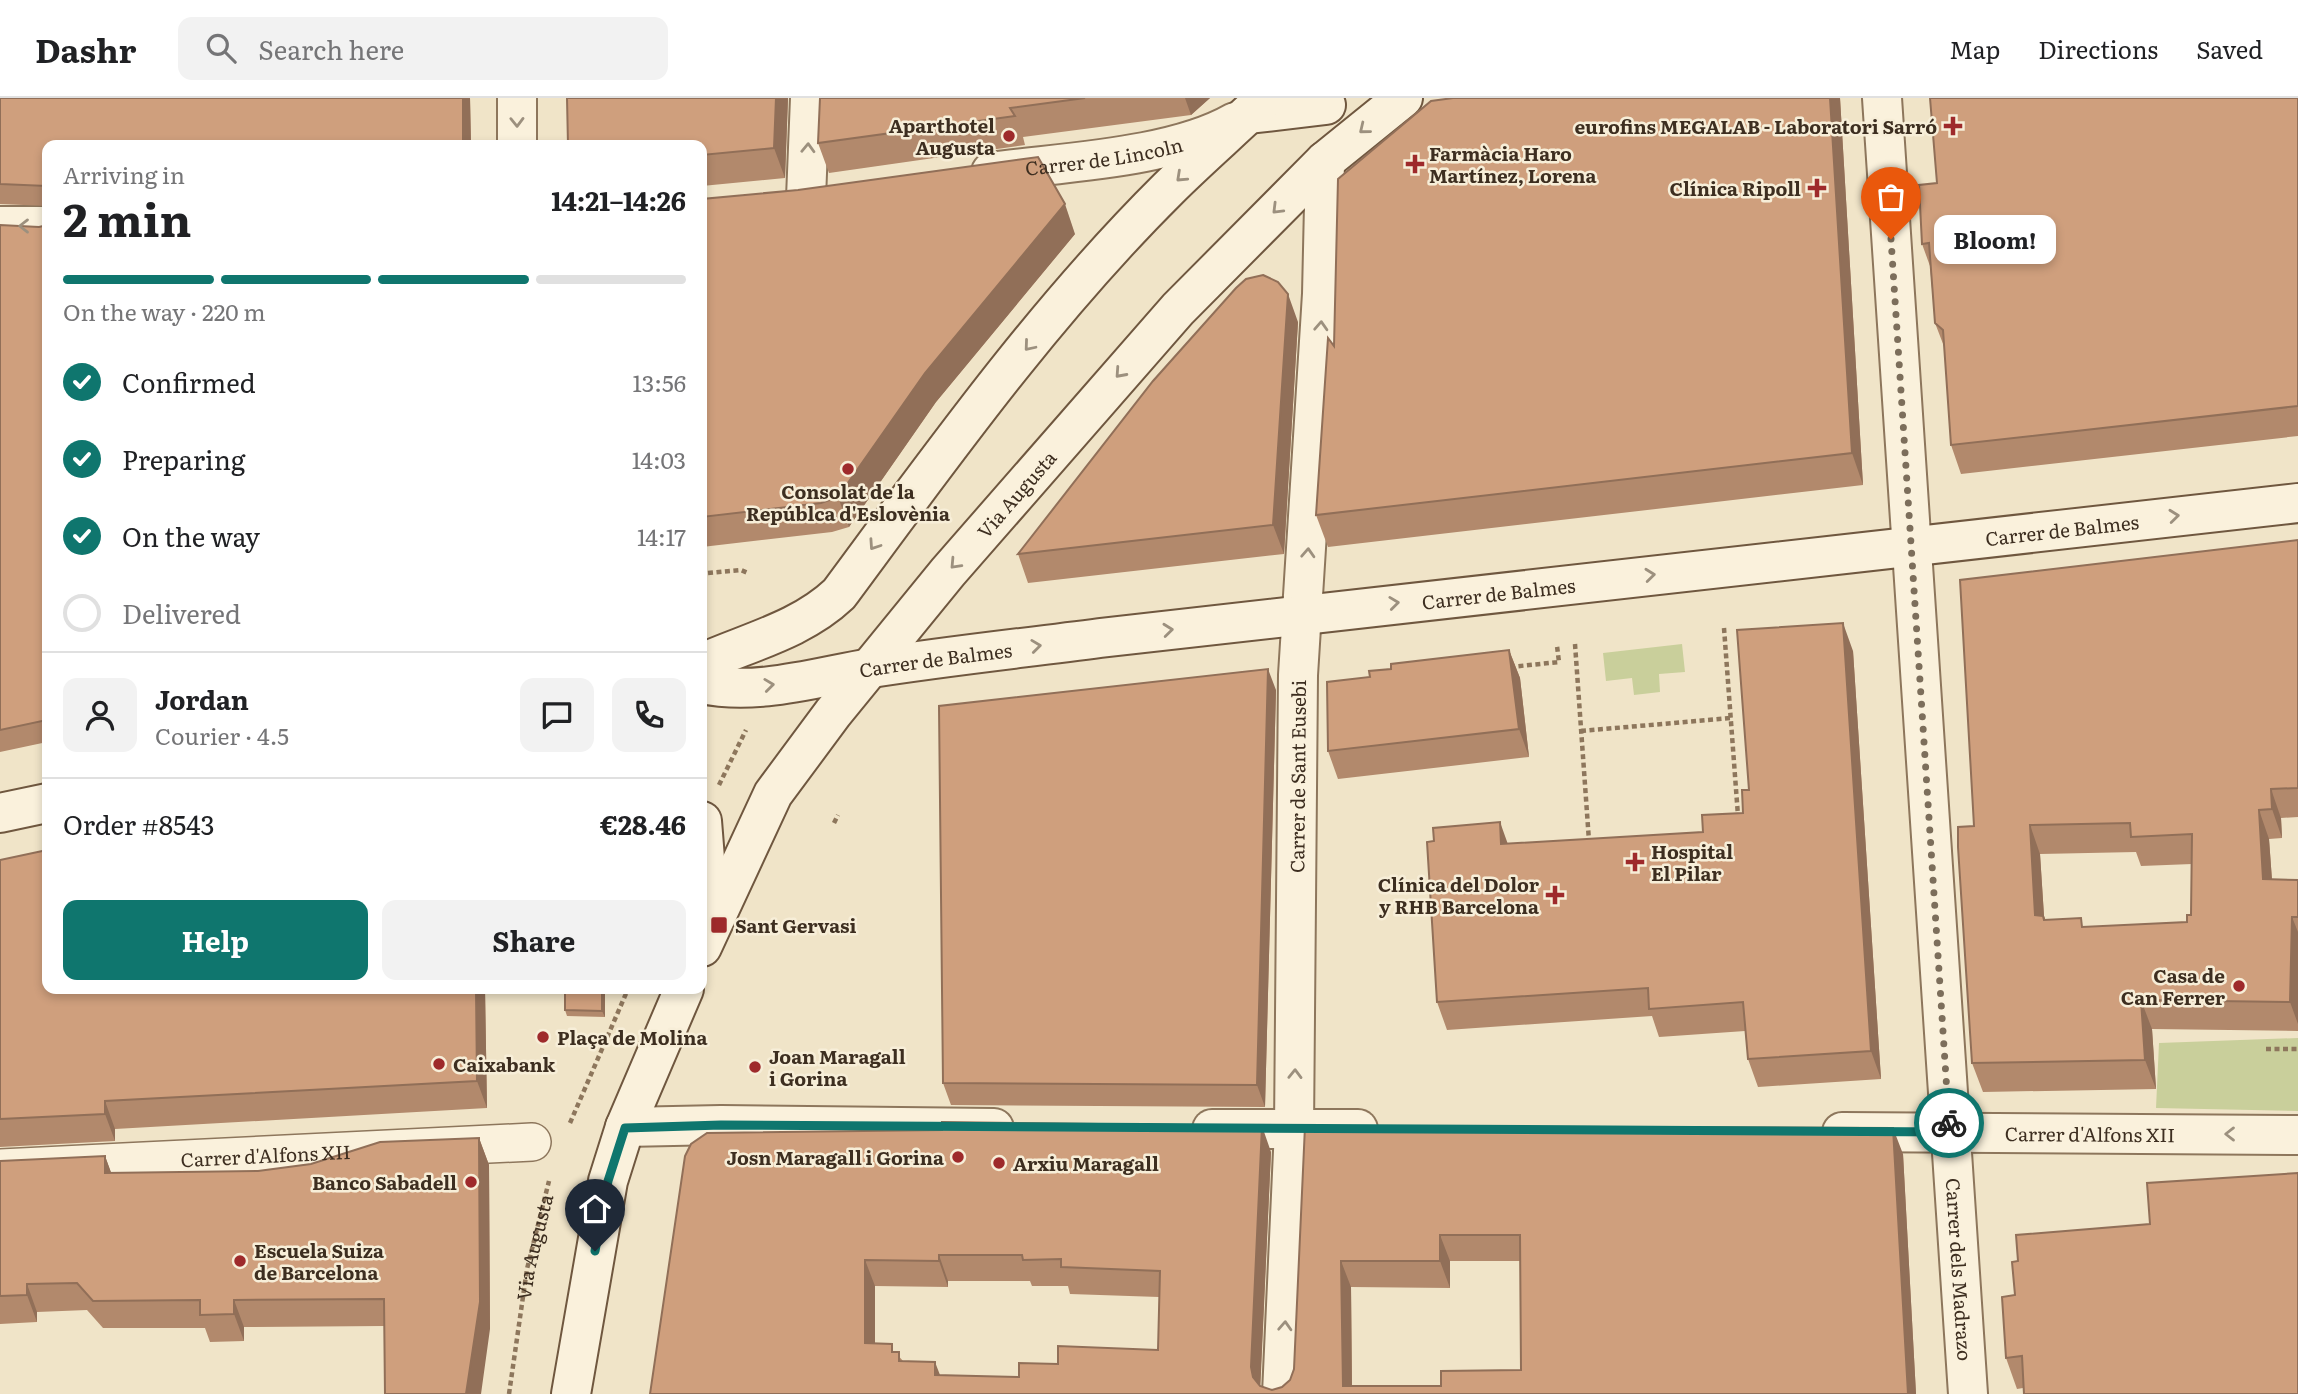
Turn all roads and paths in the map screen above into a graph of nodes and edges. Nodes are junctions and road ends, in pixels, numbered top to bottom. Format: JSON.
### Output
{"nodes":[{"id":1,"x":517,"y":98,"type":"edge"},
{"id":2,"x":810,"y":98,"type":"edge"},
{"id":3,"x":1403,"y":98,"type":"edge"},
{"id":4,"x":1882,"y":98,"type":"edge"},
{"id":5,"x":1326,"y":101,"type":"edge"},
{"id":6,"x":1257,"y":106,"type":"edge"},
{"id":7,"x":517,"y":140,"type":"edge"},
{"id":8,"x":1325,"y":161,"type":"junction"},
{"id":9,"x":954,"y":177,"type":"edge"},
{"id":10,"x":847,"y":192,"type":"edge"},
{"id":11,"x":806,"y":198,"type":"junction"},
{"id":12,"x":767,"y":202,"type":"edge"},
{"id":13,"x":0,"y":226,"type":"edge"},
{"id":14,"x":42,"y":226,"type":"edge"},
{"id":15,"x":2298,"y":503,"type":"edge"},
{"id":16,"x":1911,"y":545,"type":"junction"},
{"id":17,"x":708,"y":573,"type":"dead end"},
{"id":18,"x":748,"y":573,"type":"dead end"},
{"id":19,"x":1302,"y":614,"type":"junction"},
{"id":20,"x":1724,"y":628,"type":"dead end"},
{"id":21,"x":1575,"y":645,"type":"dead end"},
{"id":22,"x":1557,"y":646,"type":"dead end"},
{"id":23,"x":707,"y":661,"type":"edge"},
{"id":24,"x":871,"y":668,"type":"junction"},
{"id":25,"x":1496,"y":668,"type":"edge"},
{"id":26,"x":707,"y":685,"type":"edge"},
{"id":27,"x":1731,"y":718,"type":"junction"},
{"id":28,"x":752,"y":719,"type":"dead end"},
{"id":29,"x":1581,"y":731,"type":"junction"},
{"id":30,"x":42,"y":804,"type":"edge"},
{"id":31,"x":709,"y":807,"type":"edge"},
{"id":32,"x":0,"y":813,"type":"edge"},
{"id":33,"x":838,"y":815,"type":"dead end"},
{"id":34,"x":1738,"y":819,"type":"edge"},
{"id":35,"x":834,"y":823,"type":"dead end"},
{"id":36,"x":1602,"y":840,"type":"edge"},
{"id":37,"x":1576,"y":841,"type":"edge"},
{"id":38,"x":1588,"y":841,"type":"junction"},
{"id":39,"x":707,"y":894,"type":"edge"},
{"id":40,"x":707,"y":935,"type":"edge"},
{"id":41,"x":626,"y":994,"type":"edge"},
{"id":42,"x":682,"y":994,"type":"edge"},
{"id":43,"x":2266,"y":1049,"type":"edge"},
{"id":44,"x":2298,"y":1049,"type":"edge"},
{"id":45,"x":625,"y":1128,"type":"junction"},
{"id":46,"x":1028,"y":1129,"type":"edge"},
{"id":47,"x":1182,"y":1129,"type":"edge"},
{"id":48,"x":1294,"y":1129,"type":"junction"},
{"id":49,"x":1399,"y":1129,"type":"edge"},
{"id":50,"x":1803,"y":1132,"type":"edge"},
{"id":51,"x":1950,"y":1132,"type":"junction"},
{"id":52,"x":2298,"y":1135,"type":"edge"},
{"id":53,"x":550,"y":1149,"type":"junction"},
{"id":54,"x":0,"y":1168,"type":"edge"},
{"id":55,"x":509,"y":1394,"type":"edge"},
{"id":56,"x":571,"y":1394,"type":"edge"},
{"id":57,"x":1282,"y":1394,"type":"edge"},
{"id":58,"x":1968,"y":1394,"type":"edge"}],
"edges":[{"from":1,"to":7,"type":"street","one_way":true},
{"from":11,"to":2,"type":"street","one_way":true},
{"from":3,"to":8,"type":"street","name":"Via Augusta","one_way":true},
{"from":4,"to":16,"type":"street","name":"Carrer dels Madrazo"},
{"from":5,"to":6,"type":"street"},
{"from":5,"to":8,"type":"street","name":"Carrer de Sant Eusebi"},
{"from":6,"to":9,"type":"street","name":"Carrer de Lincoln"},
{"from":6,"to":23,"type":"street","one_way":true},
{"from":19,"to":8,"type":"street","name":"Carrer de Sant Eusebi","one_way":true},
{"from":8,"to":24,"type":"street","name":"Via Augusta","one_way":true},
{"from":10,"to":11,"type":"street"},
{"from":11,"to":12,"type":"street"},
{"from":14,"to":13,"type":"street","one_way":true},
{"from":16,"to":15,"type":"street","name":"Carrer de Balmes","one_way":true},
{"from":19,"to":16,"type":"street","name":"Carrer de Balmes","one_way":true},
{"from":16,"to":51,"type":"street","name":"Carrer dels Madrazo"},
{"from":17,"to":18,"type":"path"},
{"from":24,"to":19,"type":"street","name":"Carrer de Balmes","one_way":true},
{"from":48,"to":19,"type":"street","name":"Carrer de Sant Eusebi","one_way":true},
{"from":20,"to":27,"type":"path"},
{"from":21,"to":29,"type":"path"},
{"from":22,"to":25,"type":"path"},
{"from":26,"to":24,"type":"street","name":"Carrer de Balmes","one_way":true},
{"from":24,"to":40,"type":"street","name":"Via Augusta"},
{"from":27,"to":29,"type":"path"},
{"from":27,"to":34,"type":"path"},
{"from":28,"to":31,"type":"path"},
{"from":29,"to":38,"type":"path"},
{"from":30,"to":32,"type":"street"},
{"from":31,"to":39,"type":"street"},
{"from":33,"to":35,"type":"path"},
{"from":36,"to":38,"type":"path"},
{"from":37,"to":38,"type":"path"},
{"from":41,"to":53,"type":"path","name":"Via Augusta"},
{"from":42,"to":45,"type":"street"},
{"from":43,"to":44,"type":"path"},
{"from":45,"to":46,"type":"street"},
{"from":45,"to":56,"type":"street"},
{"from":47,"to":48,"type":"street"},
{"from":48,"to":49,"type":"street"},
{"from":57,"to":48,"type":"street","name":"Carrer de Sant Eusebi","one_way":true},
{"from":50,"to":51,"type":"street","name":"Carrer d'Alfons XII"},
{"from":52,"to":51,"type":"street","name":"Carrer d'Alfons XII","one_way":true},
{"from":51,"to":58,"type":"street","name":"Carrer dels Madrazo"},
{"from":53,"to":54,"type":"street","name":"Carrer d'Alfons XII"},
{"from":53,"to":55,"type":"path","name":"Via Augusta"}]}
